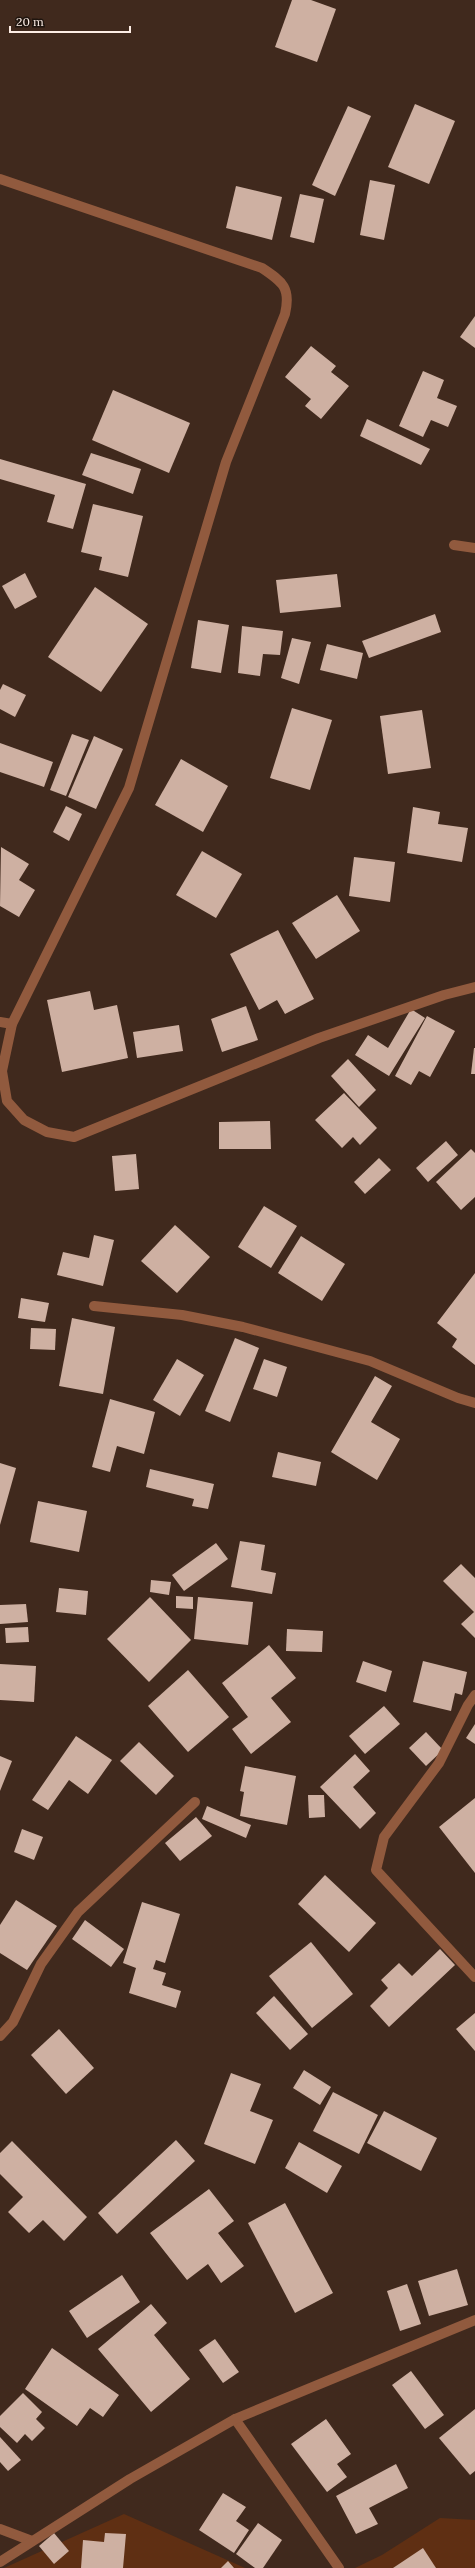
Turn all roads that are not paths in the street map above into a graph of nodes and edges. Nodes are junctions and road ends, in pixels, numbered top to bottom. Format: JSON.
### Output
{"nodes":[{"id":1,"x":0,"y":179,"type":"edge"},
{"id":2,"x":454,"y":545,"type":"dead end"},
{"id":3,"x":475,"y":548,"type":"edge"},
{"id":4,"x":475,"y":987,"type":"edge"},
{"id":5,"x":0,"y":1022,"type":"edge"},
{"id":6,"x":12,"y":1024,"type":"junction"},
{"id":7,"x":94,"y":1306,"type":"dead end"},
{"id":8,"x":475,"y":1403,"type":"edge"},
{"id":9,"x":475,"y":1695,"type":"edge"},
{"id":10,"x":195,"y":1802,"type":"dead end"},
{"id":11,"x":475,"y":1977,"type":"edge"},
{"id":12,"x":0,"y":2036,"type":"edge"},
{"id":13,"x":475,"y":2320,"type":"edge"},
{"id":14,"x":236,"y":2419,"type":"junction"},
{"id":15,"x":0,"y":2529,"type":"edge"},
{"id":16,"x":32,"y":2541,"type":"junction"},
{"id":17,"x":0,"y":2562,"type":"edge"},
{"id":18,"x":339,"y":2568,"type":"edge"}],
"edges":[{"from":1,"to":6,"type":"street"},
{"from":2,"to":3,"type":"street"},
{"from":4,"to":6,"type":"street"},
{"from":5,"to":6,"type":"street"},
{"from":7,"to":8,"type":"street"},
{"from":9,"to":11,"type":"street"},
{"from":10,"to":12,"type":"street"},
{"from":13,"to":14,"type":"street"},
{"from":14,"to":16,"type":"street"},
{"from":14,"to":18,"type":"street"},
{"from":15,"to":16,"type":"street"},
{"from":16,"to":17,"type":"street"}]}
